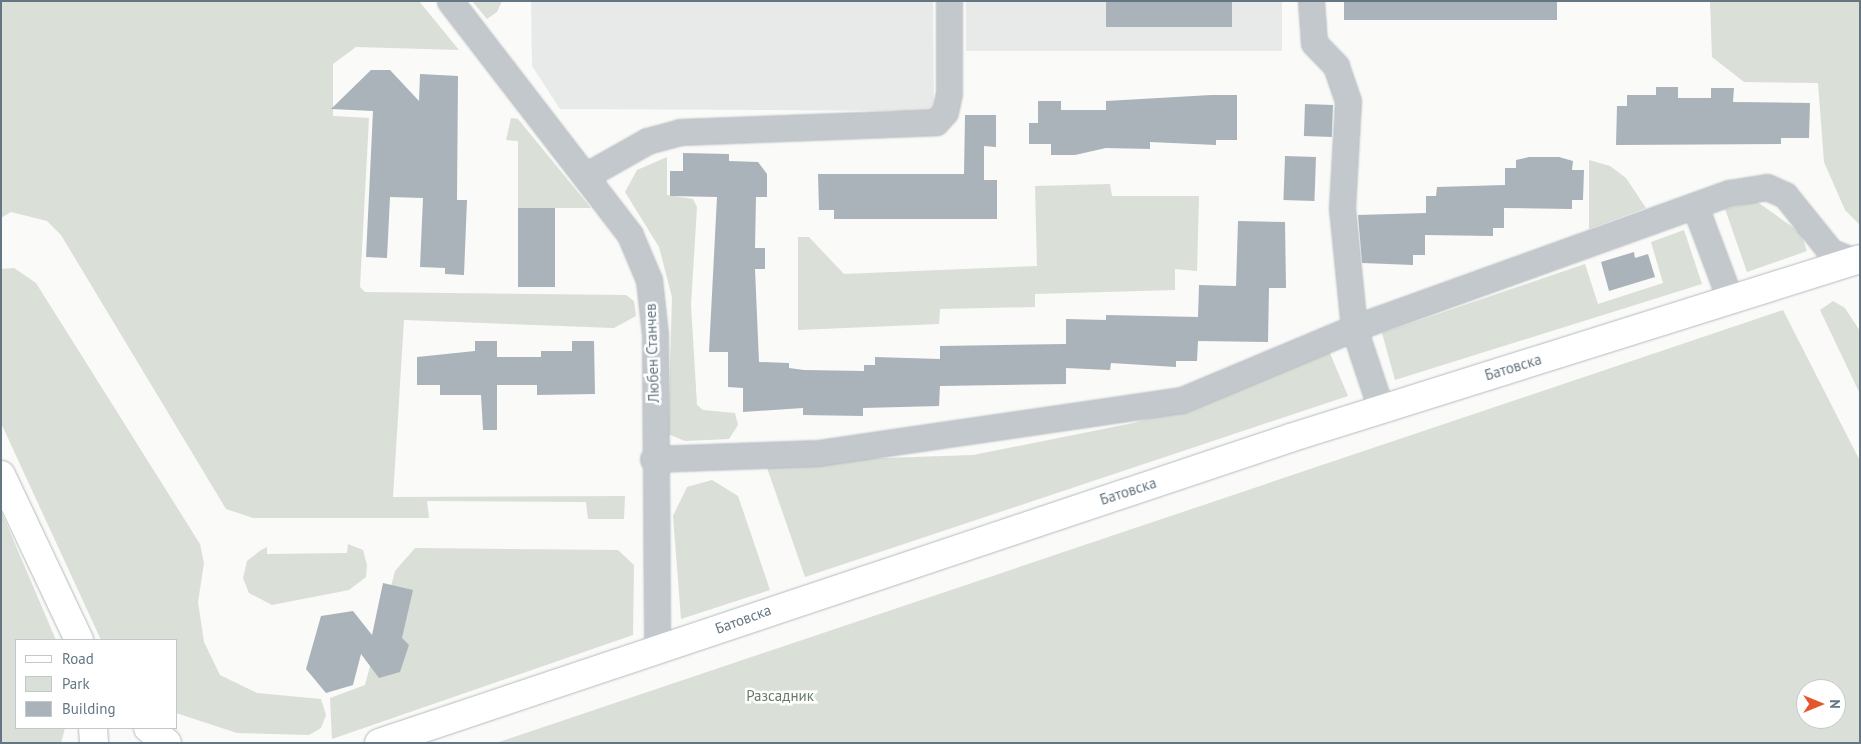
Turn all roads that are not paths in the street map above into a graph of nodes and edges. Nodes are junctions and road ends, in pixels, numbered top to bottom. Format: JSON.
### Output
{"nodes":[{"id":1,"x":450,"y":1,"type":"edge"},
{"id":2,"x":949,"y":1,"type":"edge"},
{"id":3,"x":1311,"y":1,"type":"edge"},
{"id":4,"x":587,"y":174,"type":"junction"},
{"id":5,"x":1695,"y":206,"type":"junction"},
{"id":6,"x":1858,"y":264,"type":"edge"},
{"id":7,"x":1730,"y":299,"type":"junction"},
{"id":8,"x":1354,"y":328,"type":"junction"},
{"id":9,"x":1381,"y":409,"type":"junction"},
{"id":10,"x":653,"y":459,"type":"junction"},
{"id":11,"x":1,"y":475,"type":"edge"},
{"id":12,"x":56,"y":597,"type":"junction"},
{"id":13,"x":71,"y":639,"type":"edge"},
{"id":14,"x":78,"y":639,"type":"edge"},
{"id":15,"x":657,"y":649,"type":"junction"},
{"id":16,"x":93,"y":729,"type":"edge"},
{"id":17,"x":149,"y":729,"type":"edge"},
{"id":18,"x":388,"y":741,"type":"edge"},
{"id":19,"x":94,"y":743,"type":"edge"},
{"id":20,"x":167,"y":743,"type":"edge"}],
"edges":[{"from":1,"to":4,"type":"street","name":"Любен Станчев"},
{"from":2,"to":4,"type":"street"},
{"from":3,"to":8,"type":"street"},
{"from":4,"to":10,"type":"street","name":"Любен Станчев"},
{"from":5,"to":6,"type":"street"},
{"from":5,"to":7,"type":"street"},
{"from":5,"to":8,"type":"street"},
{"from":6,"to":7,"type":"street","name":"Батовска"},
{"from":7,"to":9,"type":"street","name":"Батовска"},
{"from":8,"to":9,"type":"street"},
{"from":8,"to":10,"type":"street"},
{"from":9,"to":15,"type":"street","name":"Батовска"},
{"from":10,"to":15,"type":"street","name":"Любен Станчев"},
{"from":11,"to":12,"type":"street"},
{"from":12,"to":13,"type":"street"},
{"from":12,"to":14,"type":"street"},
{"from":15,"to":18,"type":"street","name":"Батовска"},
{"from":16,"to":19,"type":"street"},
{"from":17,"to":20,"type":"street"}]}
